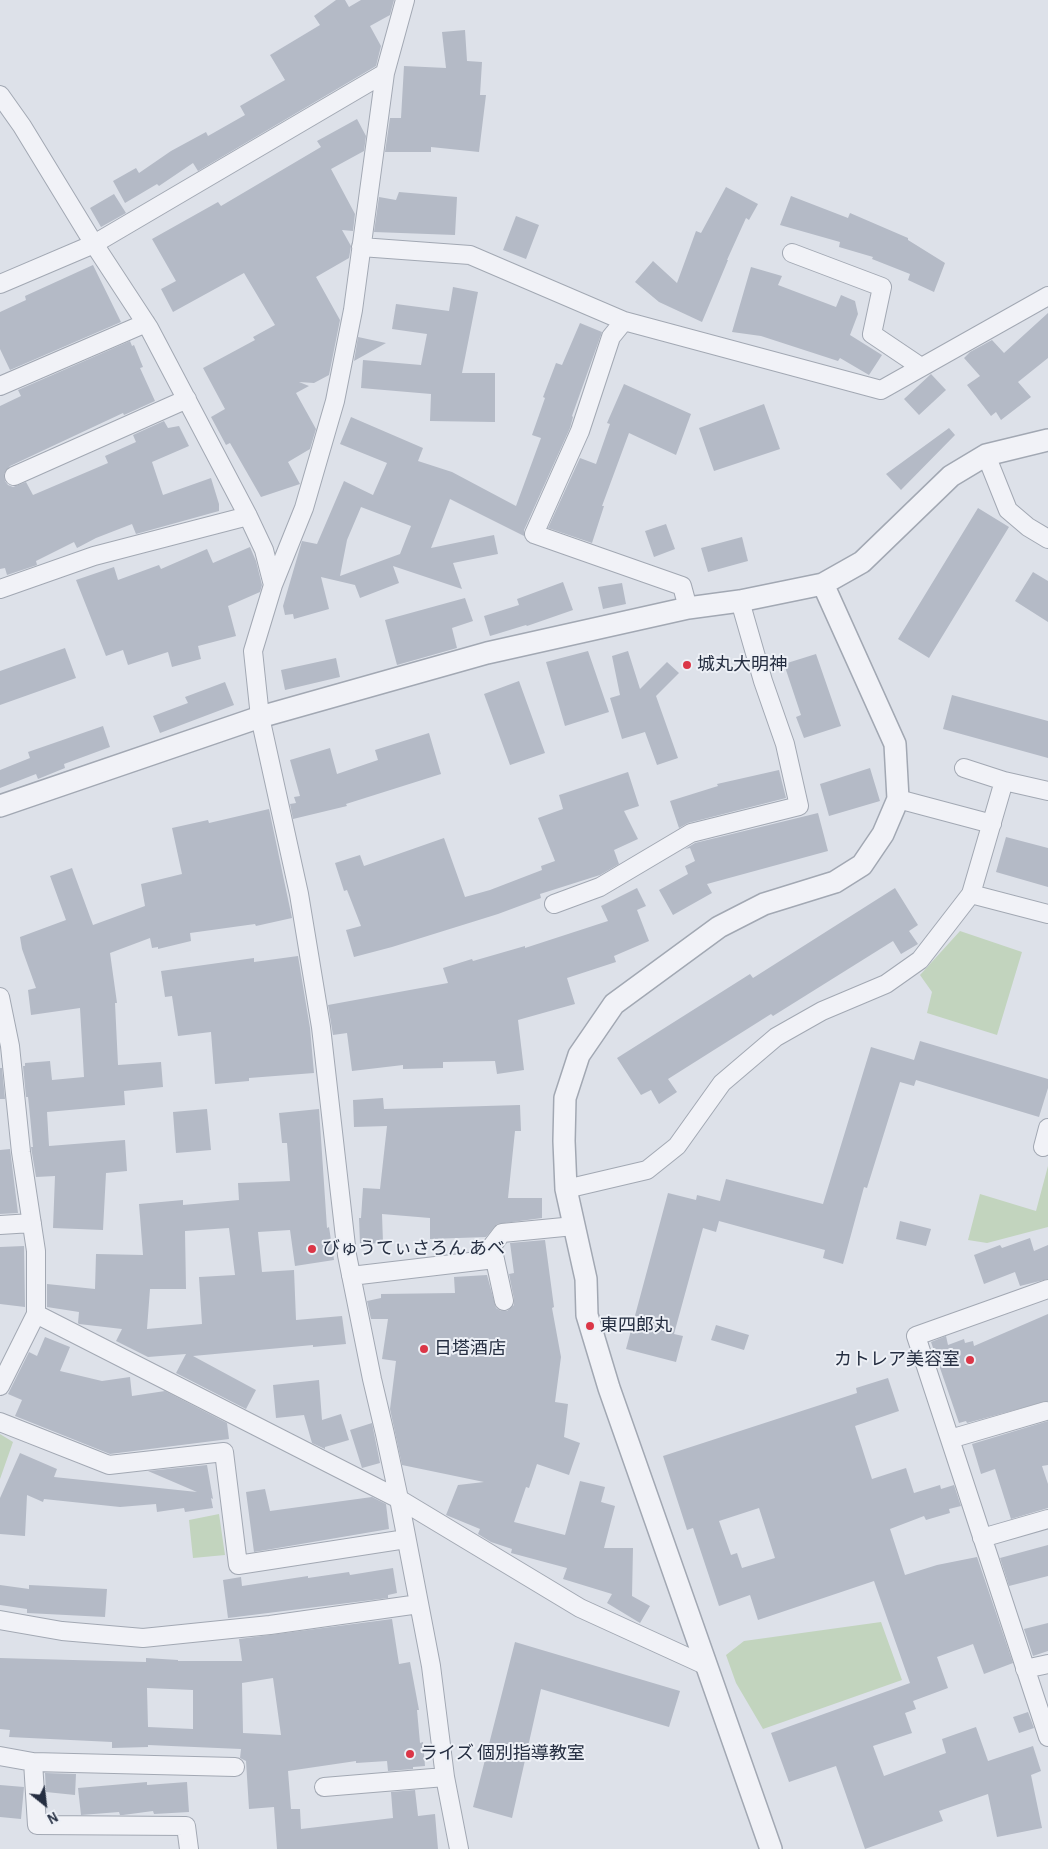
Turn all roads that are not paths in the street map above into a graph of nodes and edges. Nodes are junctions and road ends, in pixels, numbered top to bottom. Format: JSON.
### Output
{"nodes":[{"id":1,"x":405,"y":0,"type":"edge"},
{"id":2,"x":385,"y":73,"type":"junction"},
{"id":3,"x":0,"y":95,"type":"edge"},
{"id":4,"x":94,"y":244,"type":"junction"},
{"id":5,"x":361,"y":247,"type":"junction"},
{"id":6,"x":792,"y":253,"type":"dead end"},
{"id":7,"x":0,"y":284,"type":"edge"},
{"id":8,"x":1048,"y":296,"type":"edge"},
{"id":9,"x":624,"y":320,"type":"junction"},
{"id":10,"x":146,"y":323,"type":"junction"},
{"id":11,"x":921,"y":367,"type":"junction"},
{"id":12,"x":0,"y":386,"type":"edge"},
{"id":13,"x":188,"y":399,"type":"junction"},
{"id":14,"x":1048,"y":440,"type":"edge"},
{"id":15,"x":986,"y":455,"type":"junction"},
{"id":16,"x":14,"y":476,"type":"dead end"},
{"id":17,"x":248,"y":516,"type":"junction"},
{"id":18,"x":1048,"y":539,"type":"edge"},
{"id":19,"x":823,"y":584,"type":"junction"},
{"id":20,"x":273,"y":585,"type":"junction"},
{"id":21,"x":0,"y":589,"type":"edge"},
{"id":22,"x":740,"y":601,"type":"junction"},
{"id":23,"x":688,"y":608,"type":"junction"},
{"id":24,"x":260,"y":717,"type":"junction"},
{"id":25,"x":964,"y":768,"type":"dead end"},
{"id":26,"x":1004,"y":781,"type":"junction"},
{"id":27,"x":1048,"y":791,"type":"edge"},
{"id":28,"x":898,"y":799,"type":"junction"},
{"id":29,"x":0,"y":806,"type":"edge"},
{"id":30,"x":992,"y":824,"type":"junction"},
{"id":31,"x":971,"y":894,"type":"junction"},
{"id":32,"x":554,"y":904,"type":"dead end"},
{"id":33,"x":1048,"y":914,"type":"edge"},
{"id":34,"x":0,"y":997,"type":"edge"},
{"id":35,"x":1048,"y":1128,"type":"edge"},
{"id":36,"x":1043,"y":1147,"type":"dead end"},
{"id":37,"x":566,"y":1189,"type":"junction"},
{"id":38,"x":32,"y":1223,"type":"junction"},
{"id":39,"x":0,"y":1225,"type":"edge"},
{"id":40,"x":574,"y":1226,"type":"junction"},
{"id":41,"x":495,"y":1258,"type":"junction"},
{"id":42,"x":351,"y":1276,"type":"junction"},
{"id":43,"x":1048,"y":1289,"type":"edge"},
{"id":44,"x":504,"y":1302,"type":"dead end"},
{"id":45,"x":36,"y":1314,"type":"junction"},
{"id":46,"x":0,"y":1386,"type":"edge"},
{"id":47,"x":1046,"y":1410,"type":"dead end"},
{"id":48,"x":0,"y":1422,"type":"edge"},
{"id":49,"x":950,"y":1440,"type":"junction"},
{"id":50,"x":398,"y":1499,"type":"junction"},
{"id":51,"x":1048,"y":1519,"type":"edge"},
{"id":52,"x":982,"y":1538,"type":"junction"},
{"id":53,"x":406,"y":1539,"type":"junction"},
{"id":54,"x":418,"y":1604,"type":"junction"},
{"id":55,"x":0,"y":1620,"type":"edge"},
{"id":56,"x":1048,"y":1664,"type":"edge"},
{"id":57,"x":707,"y":1666,"type":"junction"},
{"id":58,"x":1025,"y":1670,"type":"junction"},
{"id":59,"x":1048,"y":1737,"type":"edge"},
{"id":60,"x":0,"y":1756,"type":"edge"},
{"id":61,"x":33,"y":1762,"type":"junction"},
{"id":62,"x":236,"y":1767,"type":"dead end"},
{"id":63,"x":445,"y":1777,"type":"junction"},
{"id":64,"x":324,"y":1787,"type":"dead end"},
{"id":65,"x":189,"y":1849,"type":"edge"},
{"id":66,"x":459,"y":1849,"type":"edge"},
{"id":67,"x":771,"y":1849,"type":"edge"}],
"edges":[{"from":1,"to":2,"type":"street"},
{"from":2,"to":4,"type":"street"},
{"from":2,"to":5,"type":"street"},
{"from":3,"to":4,"type":"street"},
{"from":4,"to":7,"type":"street"},
{"from":4,"to":10,"type":"street"},
{"from":5,"to":9,"type":"street"},
{"from":5,"to":20,"type":"street"},
{"from":6,"to":11,"type":"street"},
{"from":8,"to":11,"type":"street"},
{"from":9,"to":11,"type":"street"},
{"from":9,"to":23,"type":"street"},
{"from":10,"to":12,"type":"street"},
{"from":10,"to":13,"type":"street"},
{"from":13,"to":16,"type":"street"},
{"from":13,"to":17,"type":"street"},
{"from":14,"to":15,"type":"street"},
{"from":15,"to":18,"type":"street"},
{"from":15,"to":19,"type":"street"},
{"from":17,"to":20,"type":"street"},
{"from":17,"to":21,"type":"street"},
{"from":19,"to":22,"type":"street"},
{"from":19,"to":28,"type":"street"},
{"from":20,"to":24,"type":"street"},
{"from":22,"to":23,"type":"street"},
{"from":22,"to":32,"type":"street"},
{"from":23,"to":24,"type":"street"},
{"from":24,"to":29,"type":"street"},
{"from":24,"to":42,"type":"street"},
{"from":25,"to":26,"type":"street"},
{"from":26,"to":27,"type":"street"},
{"from":26,"to":30,"type":"street"},
{"from":28,"to":30,"type":"street"},
{"from":28,"to":37,"type":"street"},
{"from":30,"to":31,"type":"street"},
{"from":31,"to":33,"type":"street"},
{"from":31,"to":37,"type":"street"},
{"from":34,"to":38,"type":"street"},
{"from":35,"to":36,"type":"street"},
{"from":37,"to":40,"type":"street"},
{"from":38,"to":39,"type":"street"},
{"from":38,"to":45,"type":"street"},
{"from":40,"to":41,"type":"street"},
{"from":40,"to":57,"type":"street"},
{"from":41,"to":42,"type":"street"},
{"from":41,"to":44,"type":"street"},
{"from":42,"to":50,"type":"street"},
{"from":43,"to":49,"type":"street"},
{"from":45,"to":46,"type":"street"},
{"from":45,"to":50,"type":"street"},
{"from":47,"to":49,"type":"street"},
{"from":48,"to":53,"type":"street"},
{"from":49,"to":52,"type":"street"},
{"from":50,"to":53,"type":"street"},
{"from":50,"to":57,"type":"street"},
{"from":51,"to":52,"type":"street"},
{"from":52,"to":58,"type":"street"},
{"from":53,"to":54,"type":"street"},
{"from":54,"to":55,"type":"street"},
{"from":54,"to":63,"type":"street"},
{"from":56,"to":58,"type":"street"},
{"from":57,"to":67,"type":"street"},
{"from":58,"to":59,"type":"street"},
{"from":60,"to":61,"type":"street"},
{"from":61,"to":62,"type":"street"},
{"from":61,"to":65,"type":"street"},
{"from":63,"to":64,"type":"street"},
{"from":63,"to":66,"type":"street"}]}
